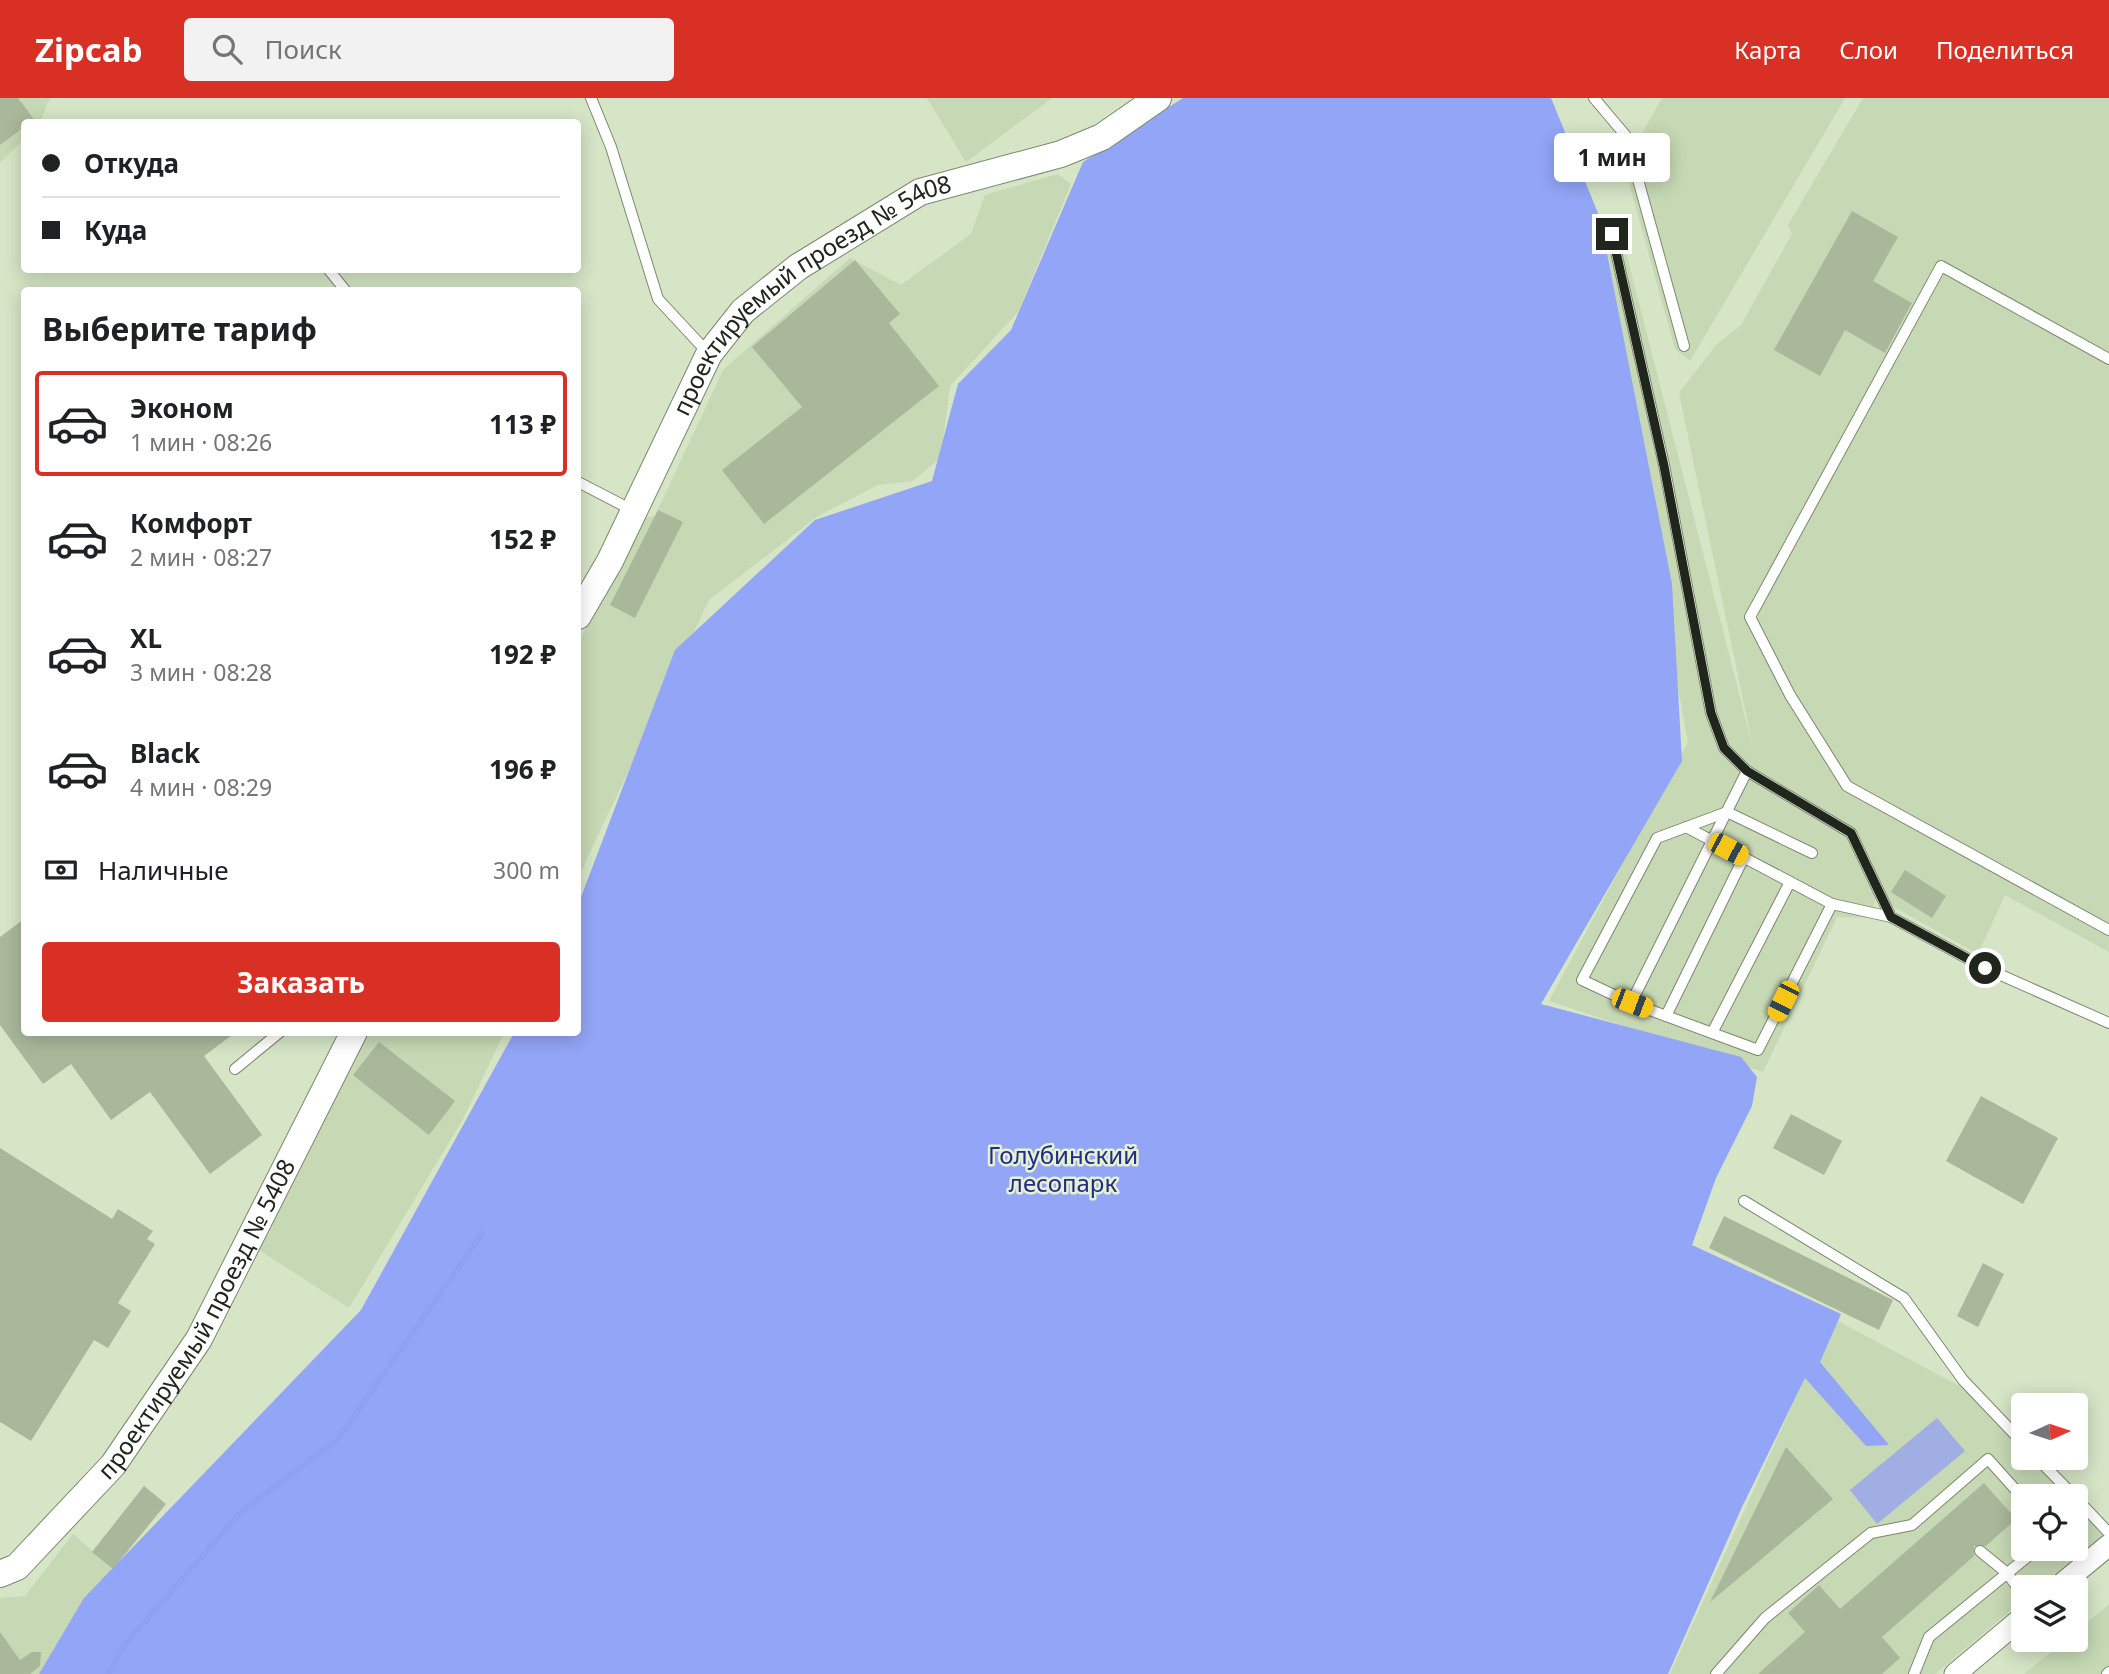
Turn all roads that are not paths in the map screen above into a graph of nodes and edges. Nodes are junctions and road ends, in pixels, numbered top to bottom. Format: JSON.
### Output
{"nodes":[{"id":1,"x":592,"y":98,"type":"edge"},
{"id":2,"x":1158,"y":98,"type":"edge"},
{"id":3,"x":1594,"y":98,"type":"edge"},
{"id":4,"x":1612,"y":234,"type":"dead end"},
{"id":5,"x":331,"y":273,"type":"edge"},
{"id":6,"x":343,"y":287,"type":"edge"},
{"id":7,"x":1684,"y":346,"type":"dead end"},
{"id":8,"x":709,"y":354,"type":"junction"},
{"id":9,"x":2109,"y":359,"type":"edge"},
{"id":10,"x":581,"y":484,"type":"edge"},
{"id":11,"x":634,"y":511,"type":"junction"},
{"id":12,"x":581,"y":610,"type":"edge"},
{"id":13,"x":1747,"y":771,"type":"junction"},
{"id":14,"x":1727,"y":812,"type":"junction"},
{"id":15,"x":1686,"y":827,"type":"junction"},
{"id":16,"x":1712,"y":841,"type":"junction"},
{"id":17,"x":1812,"y":853,"type":"dead end"},
{"id":18,"x":1744,"y":858,"type":"junction"},
{"id":19,"x":1790,"y":882,"type":"junction"},
{"id":20,"x":1832,"y":904,"type":"junction"},
{"id":21,"x":1891,"y":917,"type":"junction"},
{"id":22,"x":2109,"y":930,"type":"edge"},
{"id":23,"x":1632,"y":1003,"type":"junction"},
{"id":24,"x":1666,"y":1016,"type":"junction"},
{"id":25,"x":2109,"y":1023,"type":"edge"},
{"id":26,"x":1712,"y":1033,"type":"junction"},
{"id":27,"x":275,"y":1036,"type":"edge"},
{"id":28,"x":352,"y":1036,"type":"edge"},
{"id":29,"x":235,"y":1069,"type":"dead end"},
{"id":30,"x":1744,"y":1201,"type":"dead end"},
{"id":31,"x":2011,"y":1430,"type":"edge"},
{"id":32,"x":2049,"y":1470,"type":"edge"},
{"id":33,"x":2062,"y":1484,"type":"edge"},
{"id":34,"x":2011,"y":1485,"type":"edge"},
{"id":35,"x":2088,"y":1511,"type":"edge"},
{"id":36,"x":2109,"y":1533,"type":"edge"},
{"id":37,"x":2109,"y":1545,"type":"edge"},
{"id":38,"x":1980,"y":1550,"type":"dead end"},
{"id":39,"x":2022,"y":1561,"type":"edge"},
{"id":40,"x":2007,"y":1573,"type":"junction"},
{"id":41,"x":0,"y":1574,"type":"edge"},
{"id":42,"x":2073,"y":1575,"type":"edge"},
{"id":43,"x":2011,"y":1578,"type":"edge"},
{"id":44,"x":2011,"y":1627,"type":"edge"},
{"id":45,"x":1716,"y":1674,"type":"edge"},
{"id":46,"x":1914,"y":1674,"type":"edge"},
{"id":47,"x":1955,"y":1674,"type":"edge"}],
"edges":[{"from":1,"to":8,"type":"lane"},
{"from":2,"to":8,"type":"street","name":"проектируемый проезд № 5408"},
{"from":3,"to":7,"type":"lane"},
{"from":4,"to":13,"type":"lane"},
{"from":5,"to":6,"type":"lane"},
{"from":8,"to":11,"type":"street","name":"проектируемый проезд № 5408"},
{"from":9,"to":22,"type":"lane"},
{"from":10,"to":11,"type":"lane"},
{"from":11,"to":12,"type":"street","name":"проектируемый проезд № 5408"},
{"from":13,"to":14,"type":"lane"},
{"from":13,"to":21,"type":"lane"},
{"from":14,"to":15,"type":"lane"},
{"from":14,"to":16,"type":"lane"},
{"from":14,"to":17,"type":"lane"},
{"from":15,"to":16,"type":"lane"},
{"from":15,"to":23,"type":"lane"},
{"from":16,"to":18,"type":"lane"},
{"from":16,"to":23,"type":"lane"},
{"from":18,"to":19,"type":"lane"},
{"from":18,"to":24,"type":"lane"},
{"from":19,"to":20,"type":"lane"},
{"from":19,"to":26,"type":"lane"},
{"from":20,"to":21,"type":"lane"},
{"from":20,"to":26,"type":"lane"},
{"from":21,"to":25,"type":"lane"},
{"from":23,"to":24,"type":"lane"},
{"from":24,"to":26,"type":"lane"},
{"from":27,"to":29,"type":"lane"},
{"from":28,"to":41,"type":"street","name":"проектируемый проезд № 5408"},
{"from":30,"to":31,"type":"lane"},
{"from":32,"to":33,"type":"lane"},
{"from":34,"to":45,"type":"lane"},
{"from":35,"to":36,"type":"lane"},
{"from":37,"to":42,"type":"street"},
{"from":38,"to":40,"type":"lane"},
{"from":39,"to":40,"type":"lane"},
{"from":40,"to":43,"type":"lane"},
{"from":40,"to":46,"type":"lane"},
{"from":44,"to":47,"type":"street"}]}
